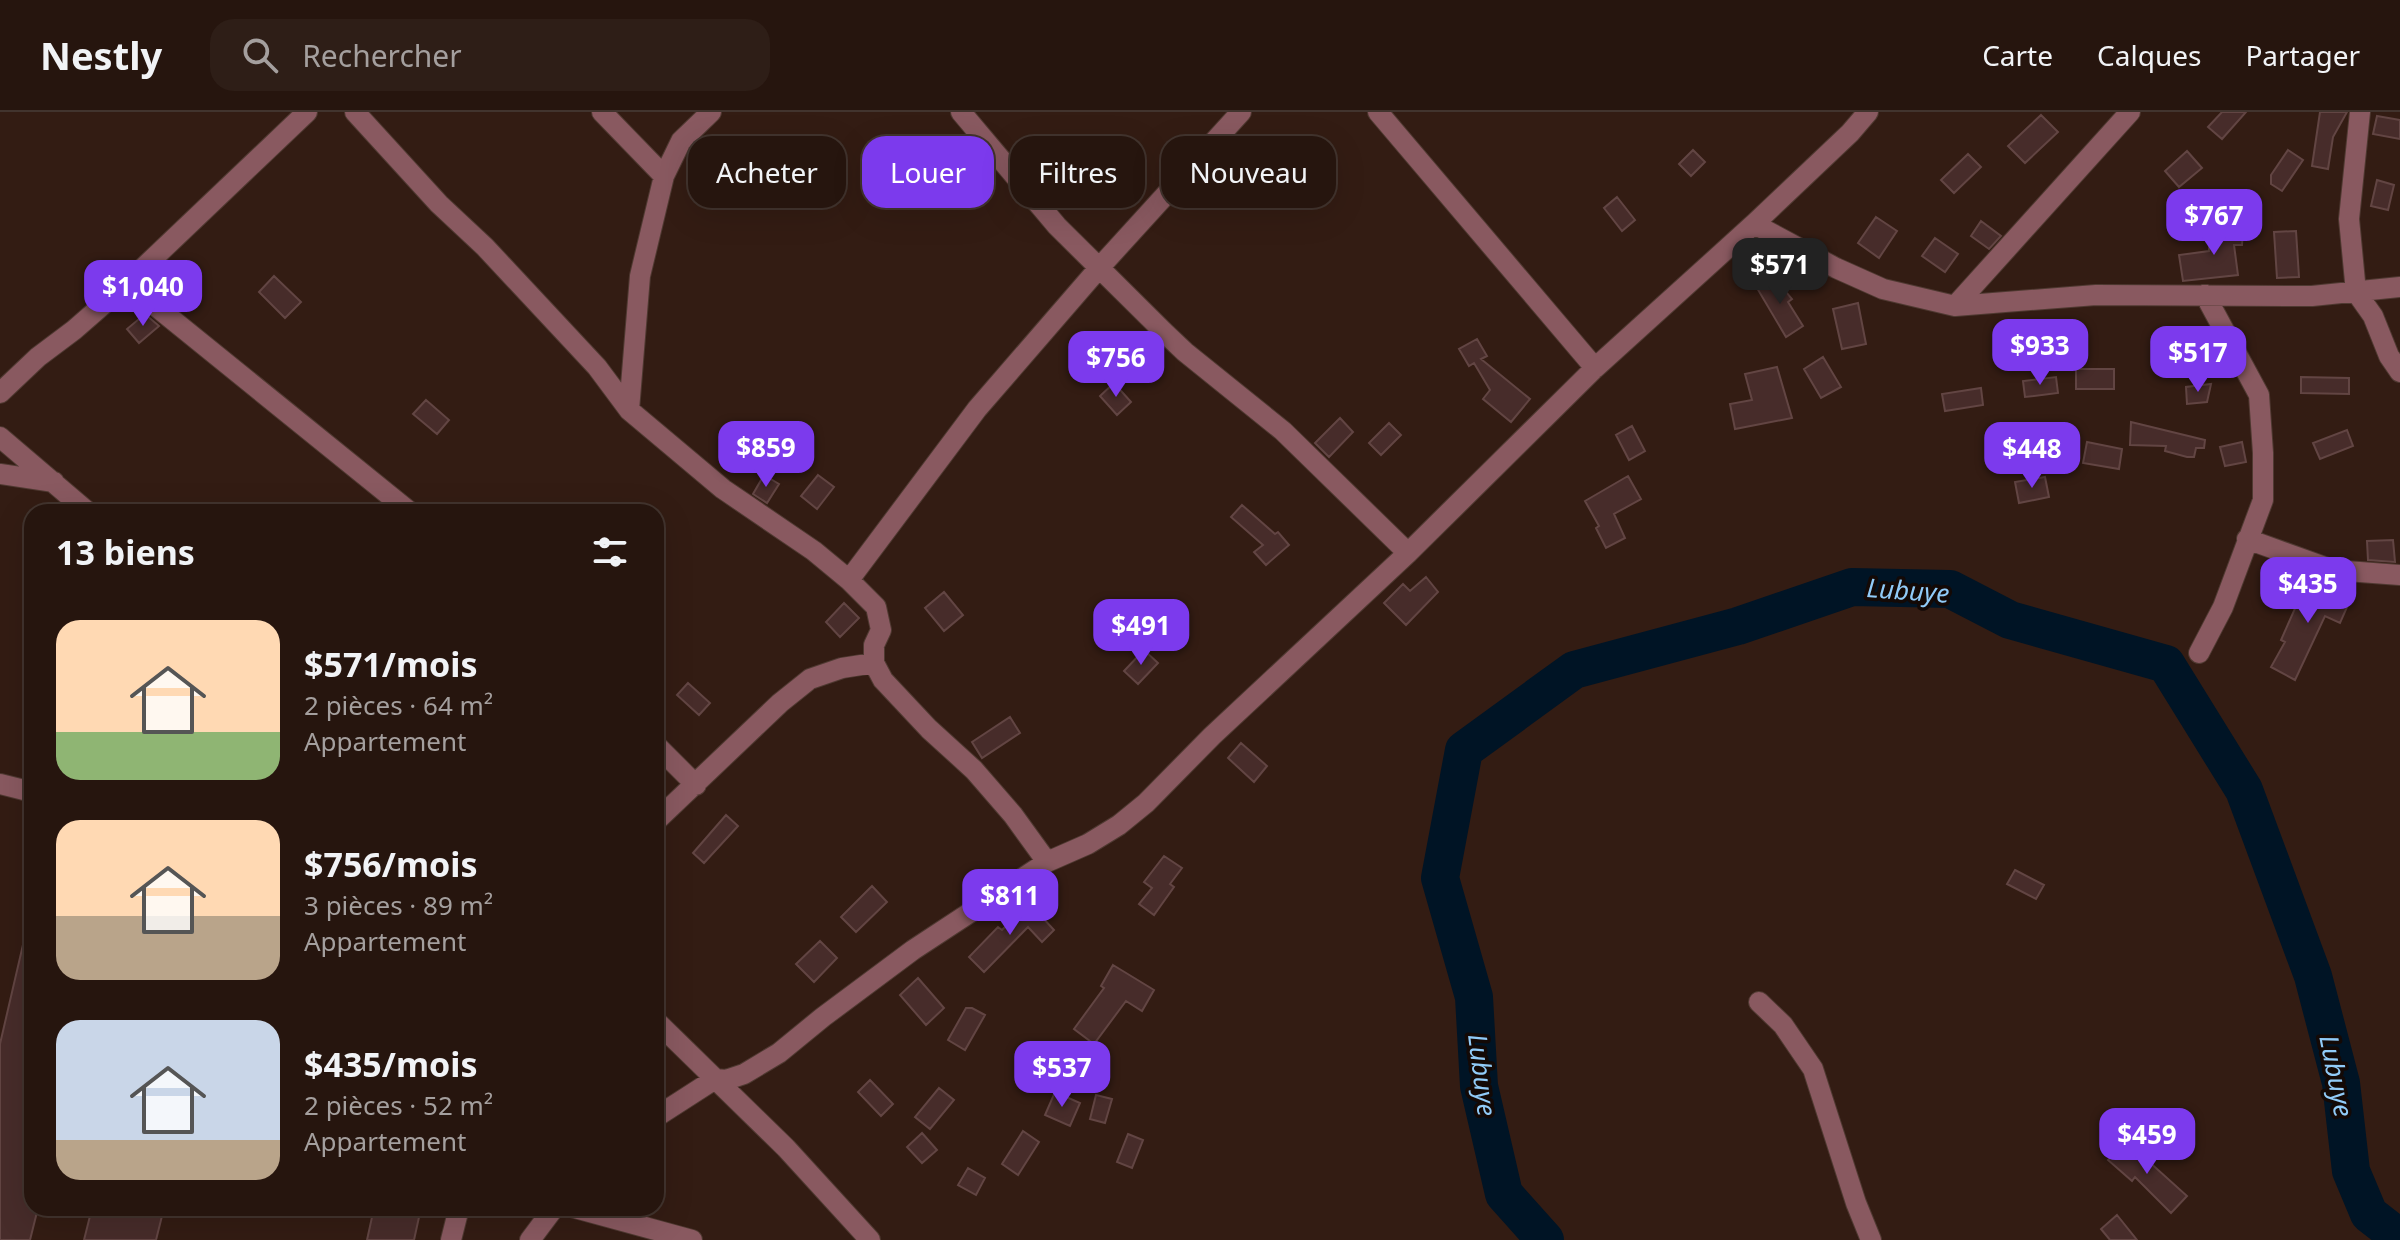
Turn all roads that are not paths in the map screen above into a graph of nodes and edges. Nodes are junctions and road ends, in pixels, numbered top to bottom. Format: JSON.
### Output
{"nodes":[{"id":1,"x":307,"y":112,"type":"edge"},
{"id":2,"x":355,"y":112,"type":"edge"},
{"id":3,"x":602,"y":112,"type":"edge"},
{"id":4,"x":711,"y":112,"type":"edge"},
{"id":5,"x":961,"y":112,"type":"edge"},
{"id":6,"x":1241,"y":112,"type":"edge"},
{"id":7,"x":1378,"y":112,"type":"edge"},
{"id":8,"x":1868,"y":112,"type":"edge"},
{"id":9,"x":2130,"y":112,"type":"edge"},
{"id":10,"x":2360,"y":112,"type":"edge"},
{"id":11,"x":664,"y":176,"type":"junction"},
{"id":12,"x":1754,"y":224,"type":"junction"},
{"id":13,"x":1099,"y":268,"type":"junction"},
{"id":14,"x":127,"y":283,"type":"junction"},
{"id":15,"x":2400,"y":287,"type":"edge"},
{"id":16,"x":2356,"y":292,"type":"junction"},
{"id":17,"x":2205,"y":295,"type":"junction"},
{"id":18,"x":1955,"y":306,"type":"junction"},
{"id":19,"x":1595,"y":368,"type":"junction"},
{"id":20,"x":2400,"y":372,"type":"edge"},
{"id":21,"x":0,"y":393,"type":"edge"},
{"id":22,"x":629,"y":410,"type":"junction"},
{"id":23,"x":0,"y":437,"type":"edge"},
{"id":24,"x":0,"y":474,"type":"edge"},
{"id":25,"x":54,"y":482,"type":"junction"},
{"id":26,"x":79,"y":504,"type":"edge"},
{"id":27,"x":400,"y":504,"type":"edge"},
{"id":28,"x":2247,"y":539,"type":"junction"},
{"id":29,"x":1408,"y":553,"type":"junction"},
{"id":30,"x":2400,"y":575,"type":"edge"},
{"id":31,"x":849,"y":580,"type":"junction"},
{"id":32,"x":2199,"y":653,"type":"dead end"},
{"id":33,"x":874,"y":663,"type":"junction"},
{"id":34,"x":664,"y":753,"type":"edge"},
{"id":35,"x":0,"y":784,"type":"edge"},
{"id":36,"x":696,"y":785,"type":"junction"},
{"id":37,"x":24,"y":790,"type":"edge"},
{"id":38,"x":664,"y":814,"type":"edge"},
{"id":39,"x":1047,"y":862,"type":"junction"},
{"id":40,"x":1759,"y":1002,"type":"dead end"},
{"id":41,"x":664,"y":1029,"type":"edge"},
{"id":42,"x":715,"y":1079,"type":"junction"},
{"id":43,"x":664,"y":1112,"type":"edge"},
{"id":44,"x":457,"y":1216,"type":"edge"},
{"id":45,"x":548,"y":1216,"type":"edge"},
{"id":46,"x":604,"y":1216,"type":"edge"},
{"id":47,"x":451,"y":1240,"type":"edge"},
{"id":48,"x":530,"y":1240,"type":"edge"},
{"id":49,"x":692,"y":1240,"type":"edge"},
{"id":50,"x":870,"y":1240,"type":"edge"},
{"id":51,"x":1871,"y":1240,"type":"edge"}],
"edges":[{"from":1,"to":14,"type":"street"},
{"from":2,"to":22,"type":"street"},
{"from":3,"to":11,"type":"street"},
{"from":4,"to":11,"type":"street"},
{"from":5,"to":13,"type":"street"},
{"from":6,"to":13,"type":"street"},
{"from":7,"to":19,"type":"street"},
{"from":8,"to":12,"type":"street"},
{"from":9,"to":18,"type":"street"},
{"from":10,"to":16,"type":"street"},
{"from":11,"to":22,"type":"street"},
{"from":12,"to":18,"type":"street"},
{"from":12,"to":19,"type":"street"},
{"from":13,"to":29,"type":"street"},
{"from":13,"to":31,"type":"street"},
{"from":14,"to":21,"type":"street"},
{"from":14,"to":27,"type":"street"},
{"from":15,"to":16,"type":"street"},
{"from":16,"to":17,"type":"street"},
{"from":16,"to":20,"type":"street"},
{"from":17,"to":18,"type":"street"},
{"from":17,"to":28,"type":"street"},
{"from":19,"to":29,"type":"street"},
{"from":22,"to":31,"type":"street"},
{"from":23,"to":25,"type":"street"},
{"from":24,"to":25,"type":"street"},
{"from":25,"to":26,"type":"street"},
{"from":28,"to":30,"type":"street"},
{"from":28,"to":32,"type":"street"},
{"from":29,"to":39,"type":"street"},
{"from":31,"to":33,"type":"street"},
{"from":33,"to":36,"type":"street"},
{"from":33,"to":39,"type":"street"},
{"from":34,"to":36,"type":"street"},
{"from":35,"to":37,"type":"street"},
{"from":36,"to":38,"type":"street"},
{"from":39,"to":42,"type":"street"},
{"from":40,"to":51,"type":"street"},
{"from":41,"to":42,"type":"street"},
{"from":42,"to":43,"type":"street"},
{"from":42,"to":50,"type":"street"},
{"from":44,"to":47,"type":"street"},
{"from":45,"to":48,"type":"street"},
{"from":46,"to":49,"type":"street"}]}
